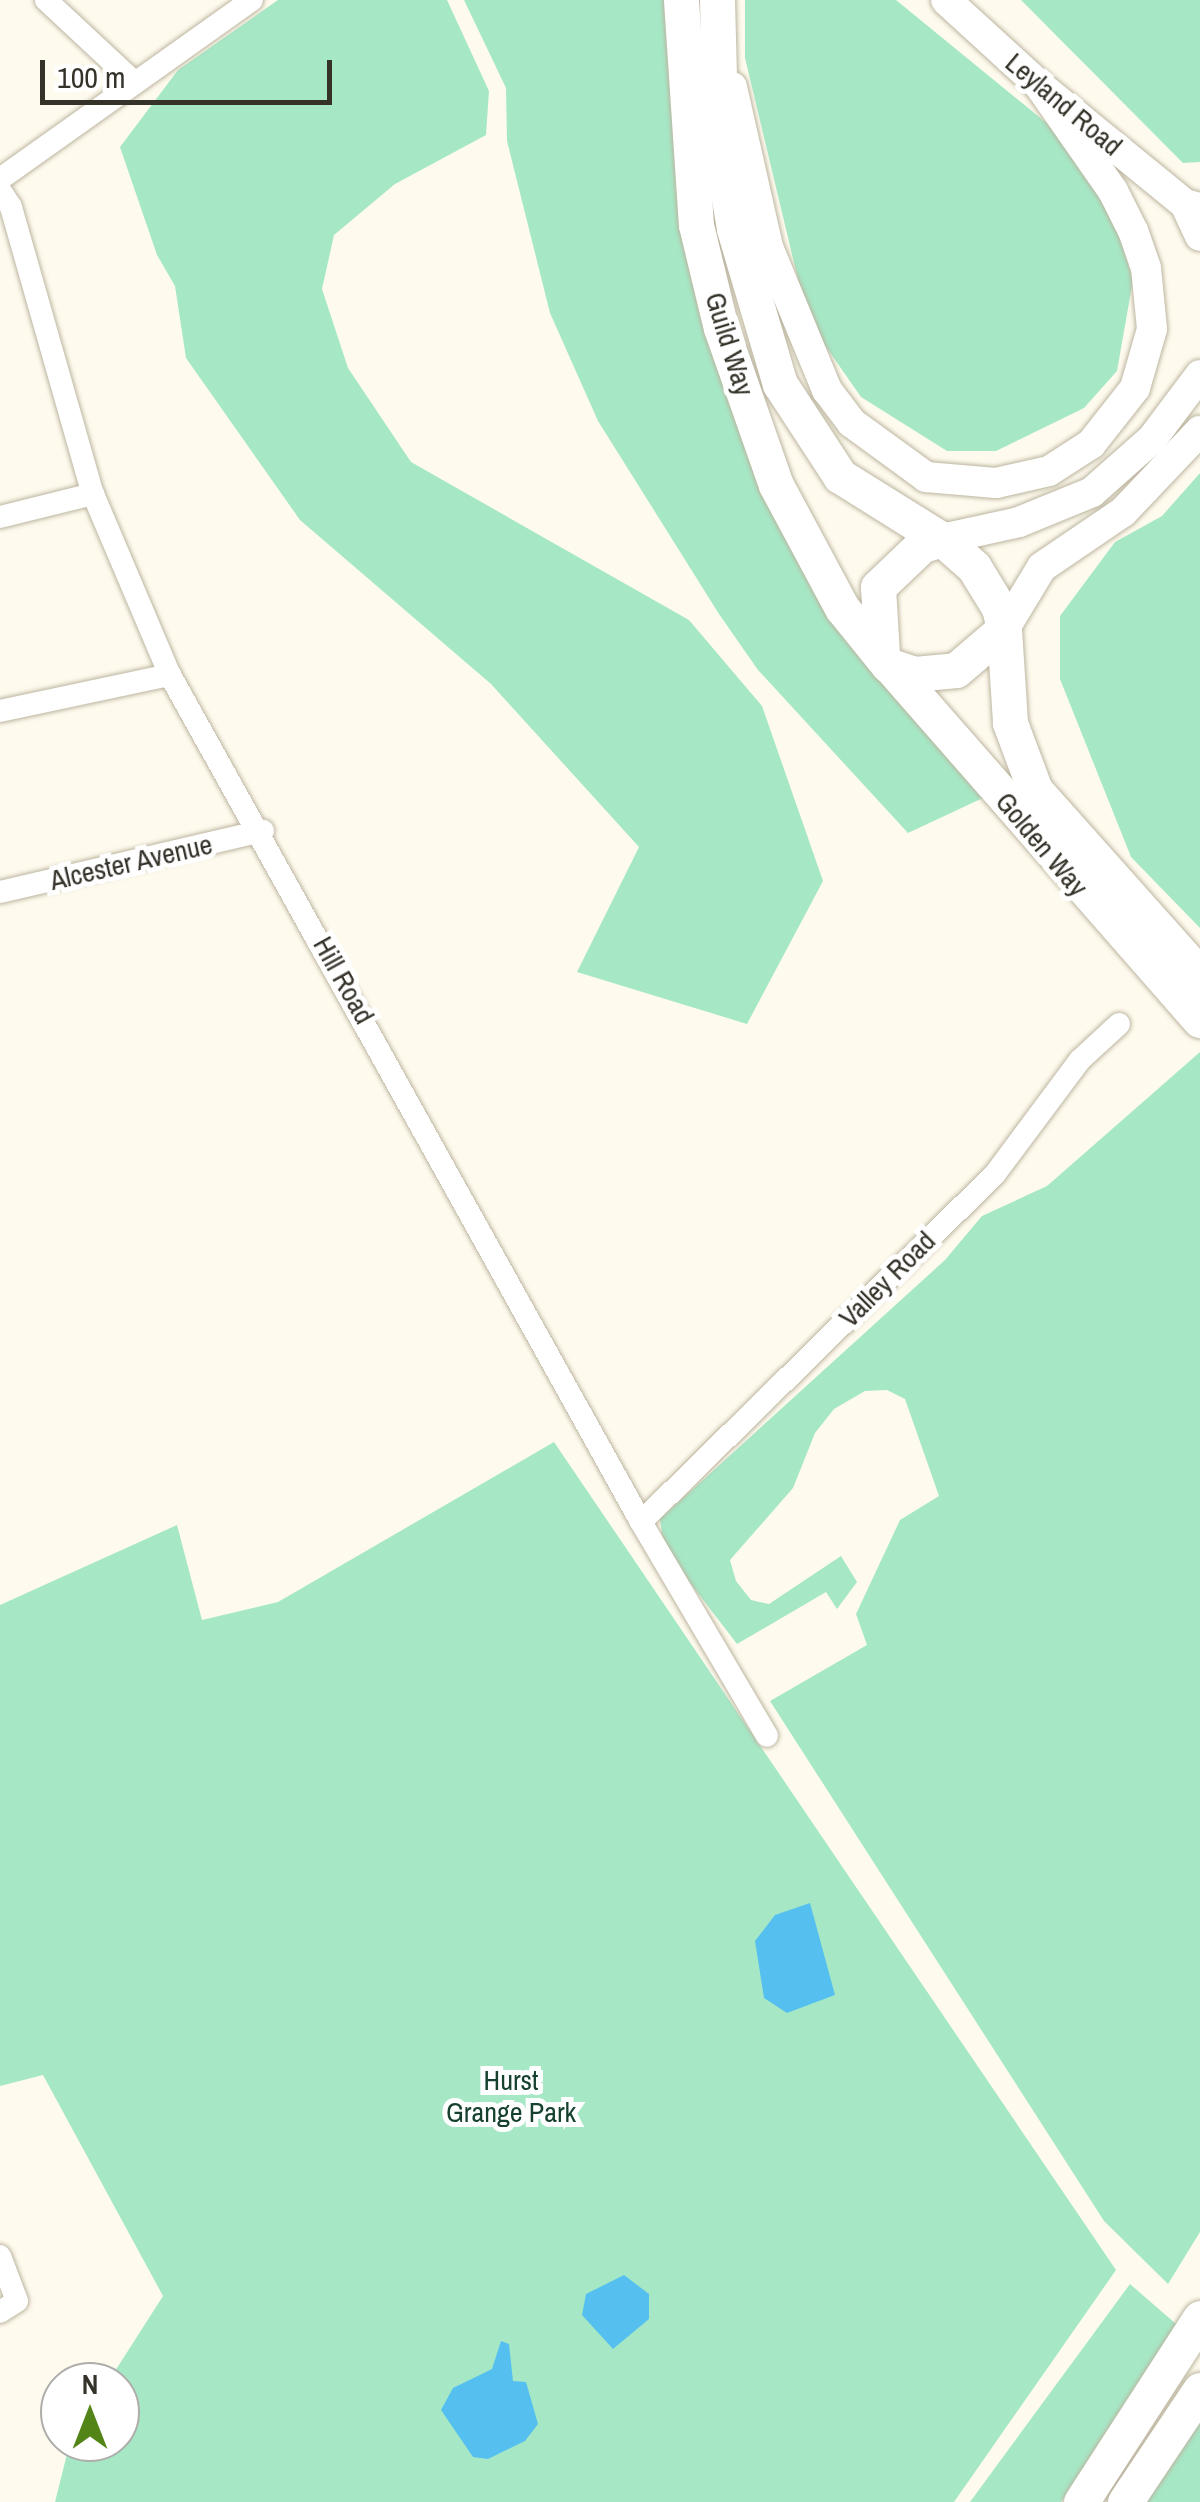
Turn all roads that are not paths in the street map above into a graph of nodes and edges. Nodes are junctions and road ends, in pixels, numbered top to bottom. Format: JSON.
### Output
{"nodes":[{"id":1,"x":46,"y":0,"type":"edge"},
{"id":2,"x":252,"y":0,"type":"edge"},
{"id":3,"x":681,"y":0,"type":"edge"},
{"id":4,"x":719,"y":0,"type":"edge"},
{"id":5,"x":946,"y":0,"type":"edge"},
{"id":6,"x":133,"y":81,"type":"junction"},
{"id":7,"x":1039,"y":85,"type":"junction"},
{"id":8,"x":0,"y":178,"type":"edge"},
{"id":9,"x":0,"y":190,"type":"edge"},
{"id":10,"x":1193,"y":206,"type":"edge"},
{"id":11,"x":1200,"y":236,"type":"edge"},
{"id":12,"x":1200,"y":375,"type":"edge"},
{"id":13,"x":1200,"y":431,"type":"edge"},
{"id":14,"x":93,"y":494,"type":"junction"},
{"id":15,"x":0,"y":516,"type":"edge"},
{"id":16,"x":942,"y":539,"type":"junction"},
{"id":17,"x":1005,"y":628,"type":"junction"},
{"id":18,"x":885,"y":660,"type":"junction"},
{"id":19,"x":170,"y":675,"type":"junction"},
{"id":20,"x":0,"y":711,"type":"edge"},
{"id":21,"x":263,"y":831,"type":"junction"},
{"id":22,"x":0,"y":892,"type":"edge"},
{"id":23,"x":1200,"y":976,"type":"edge"},
{"id":24,"x":1200,"y":1020,"type":"edge"},
{"id":25,"x":1119,"y":1024,"type":"dead end"},
{"id":26,"x":641,"y":1522,"type":"junction"},
{"id":27,"x":767,"y":1736,"type":"dead end"},
{"id":28,"x":0,"y":2256,"type":"edge"},
{"id":29,"x":8,"y":2307,"type":"edge"},
{"id":30,"x":1200,"y":2318,"type":"edge"},
{"id":31,"x":1200,"y":2390,"type":"edge"},
{"id":32,"x":1081,"y":2502,"type":"edge"},
{"id":33,"x":1125,"y":2502,"type":"edge"}],
"edges":[{"from":1,"to":6,"type":"street"},
{"from":2,"to":6,"type":"street"},
{"from":3,"to":18,"type":"highway","name":"Guild Way"},
{"from":4,"to":7,"type":"main road"},
{"from":4,"to":16,"type":"highway","name":"Guild Way"},
{"from":5,"to":7,"type":"main road","name":"Leyland Road"},
{"from":6,"to":8,"type":"street"},
{"from":7,"to":10,"type":"main road","name":"Leyland Road"},
{"from":9,"to":14,"type":"street","name":"Hill Road"},
{"from":10,"to":11,"type":"main road","name":"Leyland Road"},
{"from":12,"to":16,"type":"main road"},
{"from":13,"to":17,"type":"main road"},
{"from":14,"to":15,"type":"street"},
{"from":14,"to":19,"type":"street","name":"Hill Road"},
{"from":16,"to":17,"type":"highway"},
{"from":16,"to":18,"type":"highway"},
{"from":17,"to":18,"type":"highway"},
{"from":17,"to":23,"type":"highway","name":"Golden Way"},
{"from":18,"to":24,"type":"highway","name":"Golden Way"},
{"from":19,"to":20,"type":"street"},
{"from":19,"to":21,"type":"street","name":"Hill Road"},
{"from":21,"to":22,"type":"street","name":"Alcester Avenue"},
{"from":21,"to":26,"type":"street","name":"Hill Road"},
{"from":25,"to":26,"type":"street","name":"Valley Road"},
{"from":26,"to":27,"type":"street","name":"Hill Road"},
{"from":28,"to":29,"type":"street"},
{"from":30,"to":32,"type":"highway"},
{"from":31,"to":33,"type":"highway"}]}
